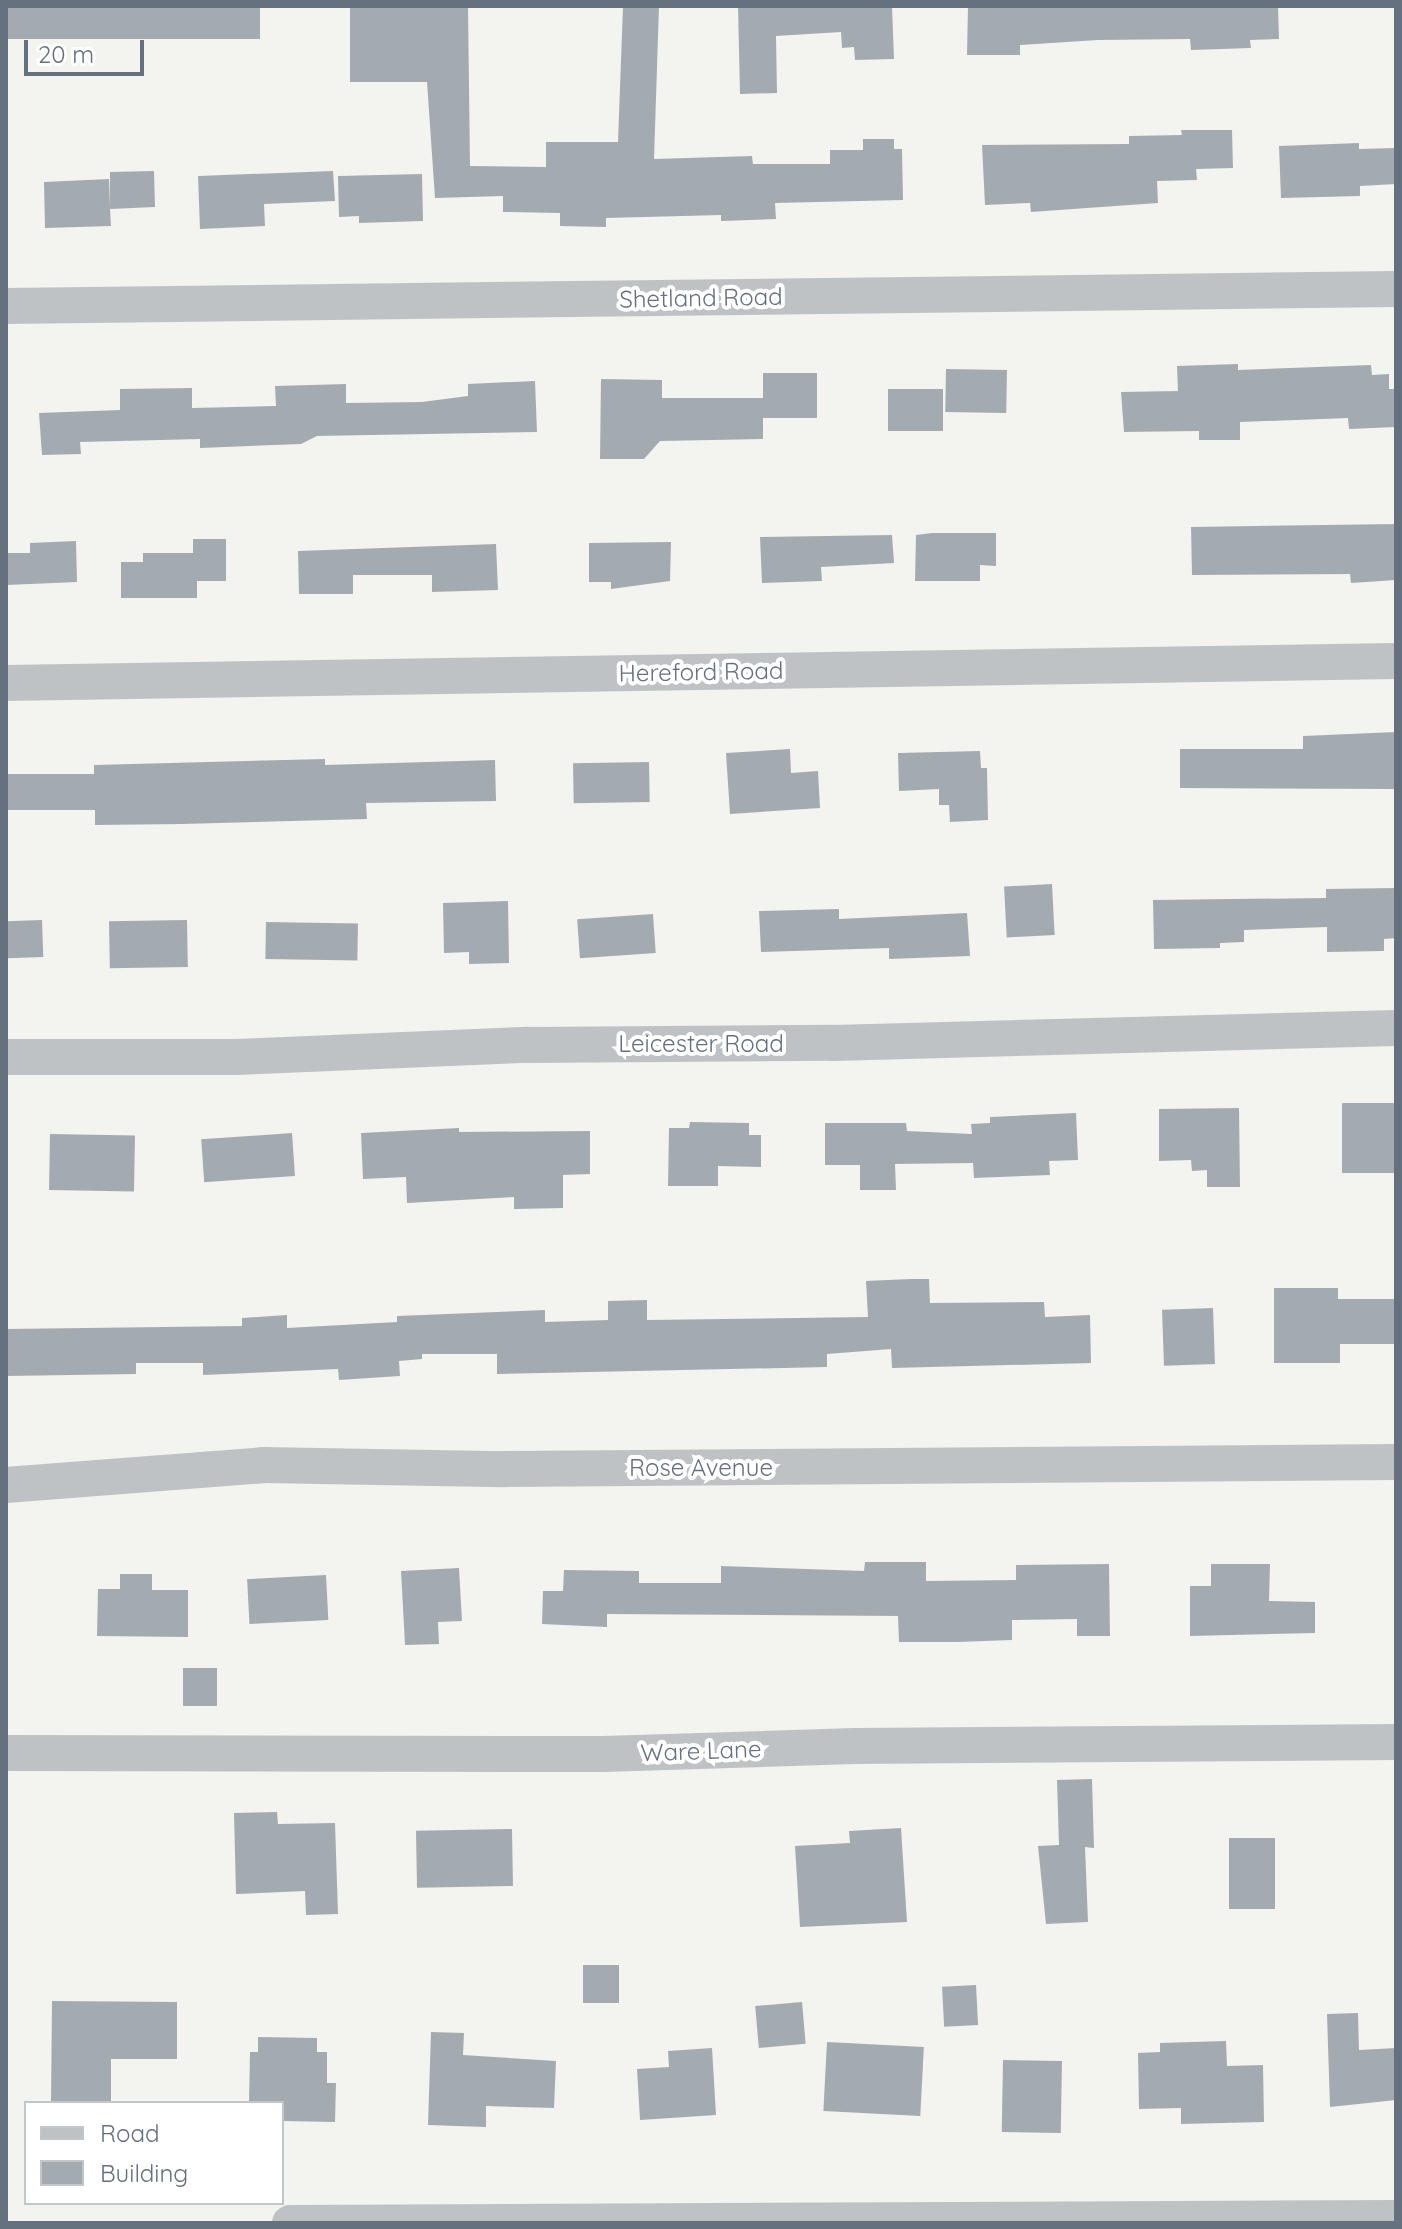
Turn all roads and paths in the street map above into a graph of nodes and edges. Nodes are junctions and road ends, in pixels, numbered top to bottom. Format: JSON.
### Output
{"nodes":[{"id":1,"x":1396,"y":289,"type":"edge"},
{"id":2,"x":6,"y":306,"type":"edge"},
{"id":3,"x":1396,"y":661,"type":"edge"},
{"id":4,"x":6,"y":683,"type":"edge"},
{"id":5,"x":1396,"y":1028,"type":"edge"},
{"id":6,"x":6,"y":1057,"type":"edge"},
{"id":7,"x":1396,"y":1462,"type":"edge"},
{"id":8,"x":6,"y":1485,"type":"edge"},
{"id":9,"x":1396,"y":1742,"type":"edge"},
{"id":10,"x":6,"y":1753,"type":"edge"},
{"id":11,"x":1396,"y":2218,"type":"edge"},
{"id":12,"x":290,"y":2223,"type":"edge"}],
"edges":[{"from":1,"to":2,"type":"street","name":"Shetland Road"},
{"from":3,"to":4,"type":"street","name":"Hereford Road"},
{"from":5,"to":6,"type":"street","name":"Leicester Road"},
{"from":7,"to":8,"type":"street","name":"Rose Avenue"},
{"from":9,"to":10,"type":"street","name":"Ware Lane"},
{"from":11,"to":12,"type":"street"}]}
